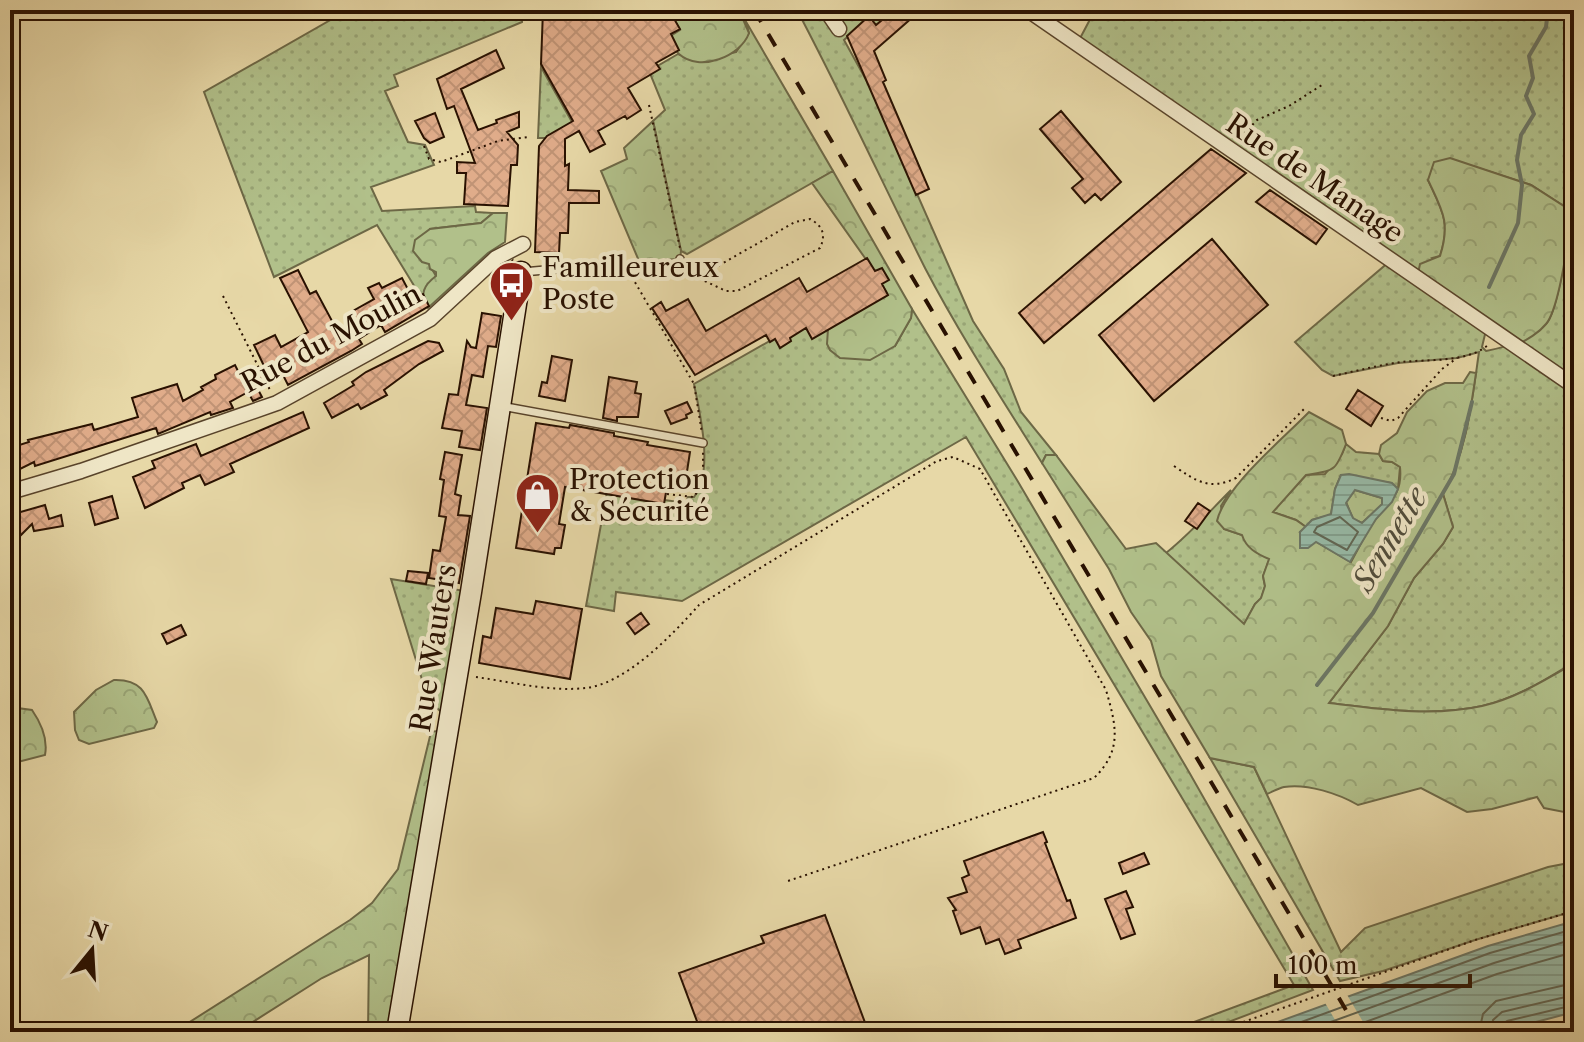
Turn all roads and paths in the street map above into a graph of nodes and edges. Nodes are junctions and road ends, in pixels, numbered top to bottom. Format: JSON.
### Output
{"nodes":[{"id":1,"x":826,"y":10,"type":"edge"},
{"id":2,"x":1028,"y":10,"type":"edge"},
{"id":3,"x":839,"y":29,"type":"dead end"},
{"id":4,"x":1322,"y":85,"type":"dead end"},
{"id":5,"x":649,"y":105,"type":"dead end"},
{"id":6,"x":528,"y":137,"type":"dead end"},
{"id":7,"x":424,"y":146,"type":"dead end"},
{"id":8,"x":1228,"y":150,"type":"junction"},
{"id":9,"x":523,"y":244,"type":"dead end"},
{"id":10,"x":680,"y":259,"type":"joint"},
{"id":11,"x":625,"y":266,"type":"junction"},
{"id":12,"x":521,"y":272,"type":"joint"},
{"id":13,"x":664,"y":272,"type":"junction"},
{"id":14,"x":694,"y":276,"type":"junction"},
{"id":15,"x":223,"y":296,"type":"dead end"},
{"id":16,"x":1500,"y":335,"type":"junction"},
{"id":17,"x":1457,"y":358,"type":"junction"},
{"id":18,"x":1333,"y":376,"type":"dead end"},
{"id":19,"x":1574,"y":386,"type":"edge"},
{"id":20,"x":277,"y":403,"type":"junction"},
{"id":21,"x":499,"y":406,"type":"junction"},
{"id":22,"x":1305,"y":408,"type":"dead end"},
{"id":23,"x":1381,"y":418,"type":"dead end"},
{"id":24,"x":703,"y":443,"type":"junction"},
{"id":25,"x":1174,"y":466,"type":"dead end"},
{"id":26,"x":10,"y":492,"type":"edge"},
{"id":27,"x":667,"y":494,"type":"dead end"},
{"id":28,"x":457,"y":675,"type":"junction"},
{"id":29,"x":785,"y":882,"type":"dead end"},
{"id":30,"x":1574,"y":911,"type":"edge"},
{"id":31,"x":1574,"y":1024,"type":"edge"},
{"id":32,"x":397,"y":1032,"type":"edge"},
{"id":33,"x":1215,"y":1032,"type":"edge"},
{"id":34,"x":1540,"y":1032,"type":"edge"}],
"edges":[{"from":1,"to":3,"type":"street"},
{"from":2,"to":8,"type":"street","name":"Rue de Manage"},
{"from":4,"to":8,"type":"path"},
{"from":5,"to":10,"type":"path"},
{"from":6,"to":7,"type":"path"},
{"from":8,"to":16,"type":"street","name":"Rue de Manage"},
{"from":9,"to":20,"type":"street","name":"Rue du Moulin"},
{"from":10,"to":13,"type":"lane"},
{"from":11,"to":12,"type":"lane"},
{"from":11,"to":13,"type":"lane"},
{"from":11,"to":24,"type":"path"},
{"from":12,"to":21,"type":"street","name":"Rue Wauters"},
{"from":13,"to":14,"type":"path"},
{"from":14,"to":14,"type":"path"},
{"from":15,"to":20,"type":"path"},
{"from":16,"to":17,"type":"path"},
{"from":16,"to":19,"type":"street","name":"Rue de Manage"},
{"from":17,"to":18,"type":"path"},
{"from":17,"to":23,"type":"path"},
{"from":20,"to":26,"type":"street","name":"Rue du Moulin"},
{"from":21,"to":24,"type":"lane"},
{"from":21,"to":28,"type":"street","name":"Rue Wauters"},
{"from":22,"to":25,"type":"path"},
{"from":24,"to":27,"type":"path"},
{"from":28,"to":29,"type":"path"},
{"from":28,"to":32,"type":"street","name":"Rue Wauters"},
{"from":30,"to":33,"type":"path"},
{"from":31,"to":34,"type":"path"}]}
